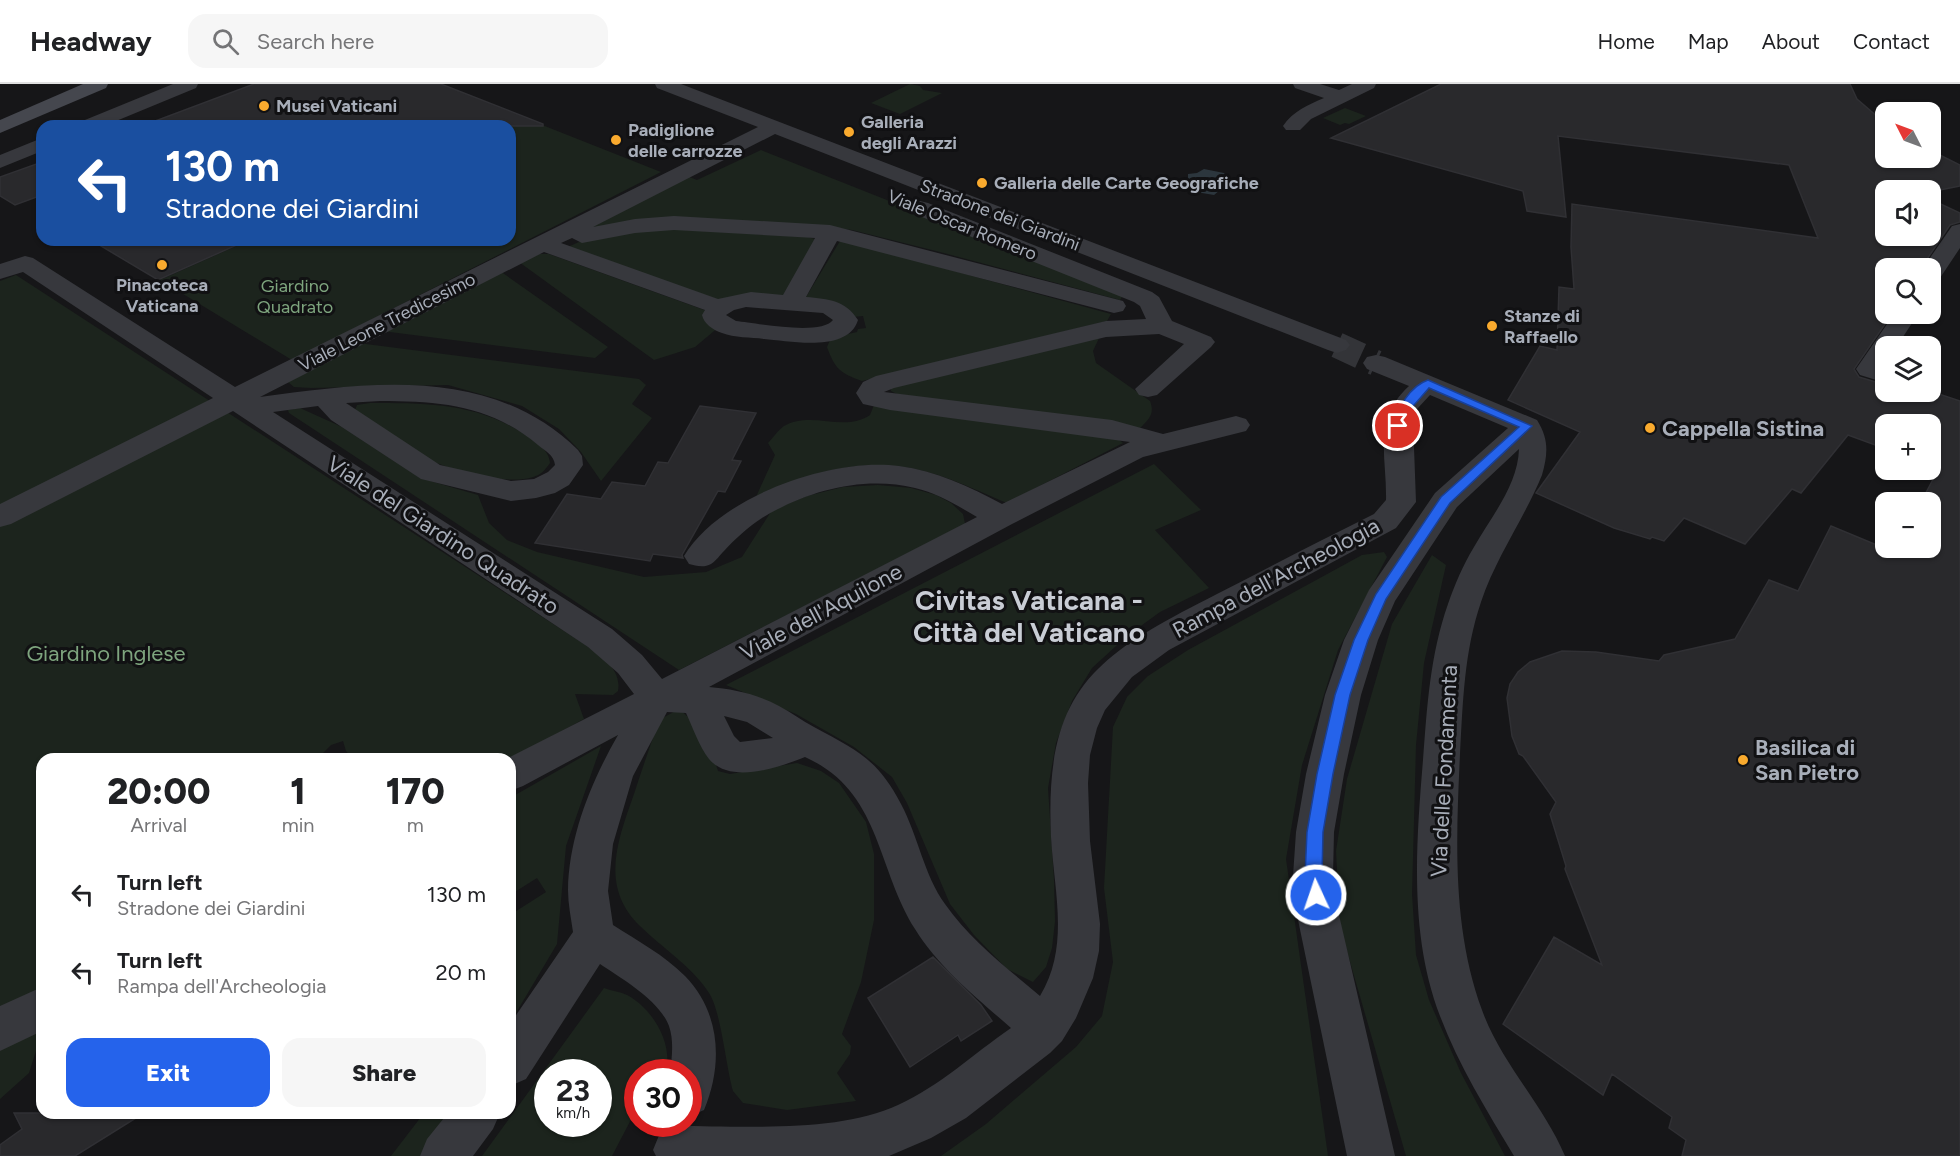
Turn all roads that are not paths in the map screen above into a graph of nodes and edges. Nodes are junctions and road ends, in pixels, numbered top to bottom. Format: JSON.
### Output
{"nodes":[{"id":1,"x":99,"y":84,"type":"edge"},
{"id":2,"x":189,"y":84,"type":"edge"},
{"id":3,"x":664,"y":84,"type":"edge"},
{"id":4,"x":1302,"y":84,"type":"edge"},
{"id":5,"x":1367,"y":84,"type":"edge"},
{"id":6,"x":1340,"y":97,"type":"junction"},
{"id":7,"x":102,"y":120,"type":"edge"},
{"id":8,"x":1293,"y":126,"type":"dead end"},
{"id":9,"x":0,"y":127,"type":"edge"},
{"id":10,"x":764,"y":138,"type":"junction"},
{"id":11,"x":36,"y":147,"type":"edge"},
{"id":12,"x":0,"y":162,"type":"edge"},
{"id":13,"x":902,"y":201,"type":"dead end"},
{"id":14,"x":1960,"y":231,"type":"edge"},
{"id":15,"x":830,"y":232,"type":"junction"},
{"id":16,"x":542,"y":244,"type":"junction"},
{"id":17,"x":1941,"y":260,"type":"edge"},
{"id":18,"x":0,"y":272,"type":"edge"},
{"id":19,"x":791,"y":302,"type":"dead end"},
{"id":20,"x":710,"y":304,"type":"dead end"},
{"id":21,"x":1114,"y":306,"type":"dead end"},
{"id":22,"x":1162,"y":326,"type":"junction"},
{"id":23,"x":1337,"y":345,"type":"tunnel mouth"},
{"id":24,"x":1875,"y":360,"type":"edge"},
{"id":25,"x":1376,"y":363,"type":"tunnel mouth"},
{"id":26,"x":1875,"y":371,"type":"edge"},
{"id":27,"x":272,"y":380,"type":"junction"},
{"id":28,"x":1428,"y":383,"type":"junction"},
{"id":29,"x":1148,"y":389,"type":"dead end"},
{"id":30,"x":314,"y":399,"type":"junction"},
{"id":31,"x":242,"y":403,"type":"junction"},
{"id":32,"x":1236,"y":425,"type":"dead end"},
{"id":33,"x":1530,"y":440,"type":"junction"},
{"id":34,"x":1147,"y":447,"type":"junction"},
{"id":35,"x":0,"y":517,"type":"edge"},
{"id":36,"x":1001,"y":517,"type":"junction"},
{"id":37,"x":700,"y":556,"type":"dead end"},
{"id":38,"x":657,"y":698,"type":"junction"},
{"id":39,"x":698,"y":700,"type":"junction"},
{"id":40,"x":806,"y":740,"type":"junction"},
{"id":41,"x":516,"y":772,"type":"edge"},
{"id":42,"x":594,"y":936,"type":"junction"},
{"id":43,"x":36,"y":1011,"type":"edge"},
{"id":44,"x":1044,"y":1028,"type":"junction"},
{"id":45,"x":0,"y":1029,"type":"edge"},
{"id":46,"x":516,"y":1054,"type":"edge"},
{"id":47,"x":694,"y":1059,"type":"edge"},
{"id":48,"x":472,"y":1119,"type":"edge"},
{"id":49,"x":678,"y":1143,"type":"edge"},
{"id":50,"x":444,"y":1156,"type":"edge"},
{"id":51,"x":1371,"y":1156,"type":"edge"},
{"id":52,"x":1541,"y":1156,"type":"edge"}],
"edges":[{"from":1,"to":9,"type":"street"},
{"from":2,"to":7,"type":"street"},
{"from":3,"to":10,"type":"street","name":"Stradone dei Giardini"},
{"from":4,"to":6,"type":"street"},
{"from":5,"to":6,"type":"street"},
{"from":6,"to":8,"type":"street"},
{"from":10,"to":16,"type":"street","name":"Viale Leone Tredicesimo"},
{"from":10,"to":23,"type":"street","name":"Stradone dei Giardini"},
{"from":11,"to":12,"type":"street"},
{"from":13,"to":22,"type":"street","name":"Viale Oscar Romero"},
{"from":14,"to":17,"type":"street"},
{"from":15,"to":16,"type":"street"},
{"from":15,"to":19,"type":"street"},
{"from":15,"to":21,"type":"street"},
{"from":16,"to":20,"type":"street"},
{"from":16,"to":27,"type":"street","name":"Viale Leone Tredicesimo"},
{"from":18,"to":31,"type":"street","name":"Viale del Giardino Quadrato"},
{"from":22,"to":29,"type":"street"},
{"from":22,"to":34,"type":"street"},
{"from":24,"to":26,"type":"street"},
{"from":25,"to":28,"type":"street"},
{"from":27,"to":30,"type":"street"},
{"from":27,"to":31,"type":"street","name":"Viale Leone Tredicesimo"},
{"from":28,"to":33,"type":"street"},
{"from":28,"to":44,"type":"street","name":"Rampa dell'Archeologia"},
{"from":30,"to":30,"type":"street"},
{"from":30,"to":31,"type":"street"},
{"from":31,"to":35,"type":"street","name":"Viale Leone Tredicesimo"},
{"from":31,"to":38,"type":"street","name":"Viale del Giardino Quadrato"},
{"from":32,"to":34,"type":"street","name":"Viale dell'Aquilone"},
{"from":33,"to":51,"type":"street"},
{"from":33,"to":52,"type":"street","name":"Via delle Fondamenta"},
{"from":34,"to":36,"type":"street","name":"Viale dell'Aquilone"},
{"from":36,"to":37,"type":"street"},
{"from":36,"to":38,"type":"street","name":"Viale dell'Aquilone"},
{"from":38,"to":39,"type":"street"},
{"from":38,"to":41,"type":"street","name":"Viale dell'Aquilone"},
{"from":38,"to":42,"type":"street"},
{"from":39,"to":40,"type":"street"},
{"from":39,"to":40,"type":"street"},
{"from":40,"to":44,"type":"street"},
{"from":42,"to":46,"type":"street"},
{"from":42,"to":47,"type":"street"},
{"from":43,"to":45,"type":"street"},
{"from":44,"to":49,"type":"street","name":"Rampa dell'Archeologia"},
{"from":48,"to":50,"type":"street"}]}
